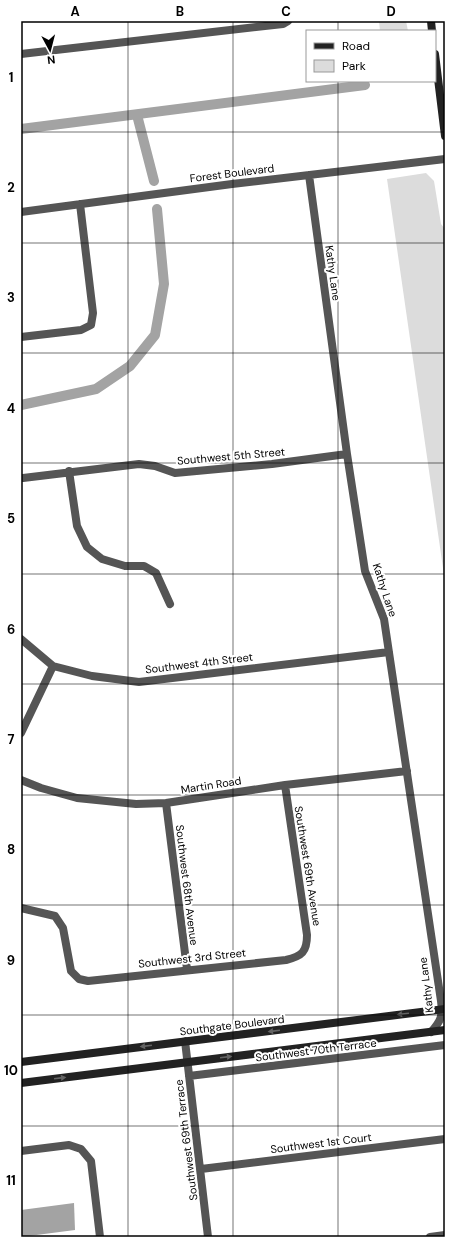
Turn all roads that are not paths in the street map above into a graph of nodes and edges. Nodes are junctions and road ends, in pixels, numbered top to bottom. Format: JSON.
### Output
{"nodes":[{"id":1,"x":288,"y":21,"type":"edge"},
{"id":2,"x":21,"y":54,"type":"edge"},
{"id":3,"x":436,"y":62,"type":"edge"},
{"id":4,"x":445,"y":136,"type":"edge"},
{"id":5,"x":445,"y":159,"type":"edge"},
{"id":6,"x":309,"y":175,"type":"junction"},
{"id":7,"x":80,"y":204,"type":"junction"},
{"id":8,"x":21,"y":212,"type":"edge"},
{"id":9,"x":21,"y":337,"type":"edge"},
{"id":10,"x":347,"y":454,"type":"junction"},
{"id":11,"x":69,"y":472,"type":"junction"},
{"id":12,"x":22,"y":478,"type":"dead end"},
{"id":13,"x":170,"y":604,"type":"dead end"},
{"id":14,"x":21,"y":639,"type":"edge"},
{"id":15,"x":389,"y":652,"type":"junction"},
{"id":16,"x":53,"y":666,"type":"junction"},
{"id":17,"x":21,"y":733,"type":"edge"},
{"id":18,"x":407,"y":771,"type":"junction"},
{"id":19,"x":21,"y":780,"type":"edge"},
{"id":20,"x":285,"y":785,"type":"junction"},
{"id":21,"x":166,"y":803,"type":"junction"},
{"id":22,"x":21,"y":908,"type":"edge"},
{"id":23,"x":305,"y":950,"type":"joint"},
{"id":24,"x":187,"y":970,"type":"junction"},
{"id":25,"x":444,"y":1011,"type":"edge"},
{"id":26,"x":445,"y":1030,"type":"edge"},
{"id":27,"x":431,"y":1032,"type":"junction"},
{"id":28,"x":185,"y":1041,"type":"junction"},
{"id":29,"x":445,"y":1045,"type":"edge"},
{"id":30,"x":21,"y":1062,"type":"edge"},
{"id":31,"x":187,"y":1062,"type":"junction"},
{"id":32,"x":189,"y":1076,"type":"junction"},
{"id":33,"x":21,"y":1082,"type":"edge"},
{"id":34,"x":445,"y":1139,"type":"edge"},
{"id":35,"x":21,"y":1151,"type":"edge"},
{"id":36,"x":201,"y":1168,"type":"junction"},
{"id":37,"x":445,"y":1235,"type":"edge"},
{"id":38,"x":100,"y":1237,"type":"edge"},
{"id":39,"x":208,"y":1237,"type":"edge"},
{"id":40,"x":430,"y":1237,"type":"edge"}],
"edges":[{"from":1,"to":2,"type":"street"},
{"from":3,"to":4,"type":"main road"},
{"from":5,"to":6,"type":"street","name":"Forest Boulevard"},
{"from":6,"to":7,"type":"street","name":"Forest Boulevard"},
{"from":6,"to":10,"type":"street","name":"Kathy Lane"},
{"from":7,"to":8,"type":"street","name":"Forest Boulevard"},
{"from":7,"to":9,"type":"street"},
{"from":10,"to":11,"type":"street","name":"Southwest 5th Street"},
{"from":10,"to":15,"type":"street","name":"Kathy Lane"},
{"from":11,"to":12,"type":"street","name":"Southwest 5th Street"},
{"from":11,"to":13,"type":"street"},
{"from":14,"to":16,"type":"street","name":"Southwest 4th Street"},
{"from":15,"to":16,"type":"street","name":"Southwest 4th Street"},
{"from":15,"to":18,"type":"street","name":"Kathy Lane"},
{"from":16,"to":17,"type":"street"},
{"from":18,"to":20,"type":"street","name":"Martin Road"},
{"from":18,"to":25,"type":"street","name":"Kathy Lane"},
{"from":19,"to":21,"type":"street","name":"Martin Road"},
{"from":20,"to":21,"type":"street","name":"Martin Road"},
{"from":20,"to":23,"type":"street","name":"Southwest 69th Avenue"},
{"from":21,"to":24,"type":"street","name":"Southwest 68th Avenue"},
{"from":22,"to":24,"type":"street","name":"Southwest 3rd Street"},
{"from":23,"to":24,"type":"street","name":"Southwest 3rd Street"},
{"from":25,"to":27,"type":"street","name":"Kathy Lane"},
{"from":25,"to":28,"type":"main road","name":"Southgate Boulevard","one_way":true},
{"from":26,"to":27,"type":"main road"},
{"from":31,"to":27,"type":"main road","one_way":true},
{"from":28,"to":30,"type":"main road","name":"Southgate Boulevard","one_way":true},
{"from":28,"to":31,"type":"street","name":"Southwest 69th Terrace"},
{"from":29,"to":32,"type":"street","name":"Southwest 70th Terrace"},
{"from":31,"to":32,"type":"street","name":"Southwest 69th Terrace"},
{"from":33,"to":31,"type":"main road","one_way":true},
{"from":32,"to":36,"type":"street","name":"Southwest 69th Terrace"},
{"from":34,"to":36,"type":"street","name":"Southwest 1st Court"},
{"from":35,"to":38,"type":"street"},
{"from":36,"to":39,"type":"street","name":"Southwest 69th Terrace"},
{"from":37,"to":40,"type":"street"}]}
